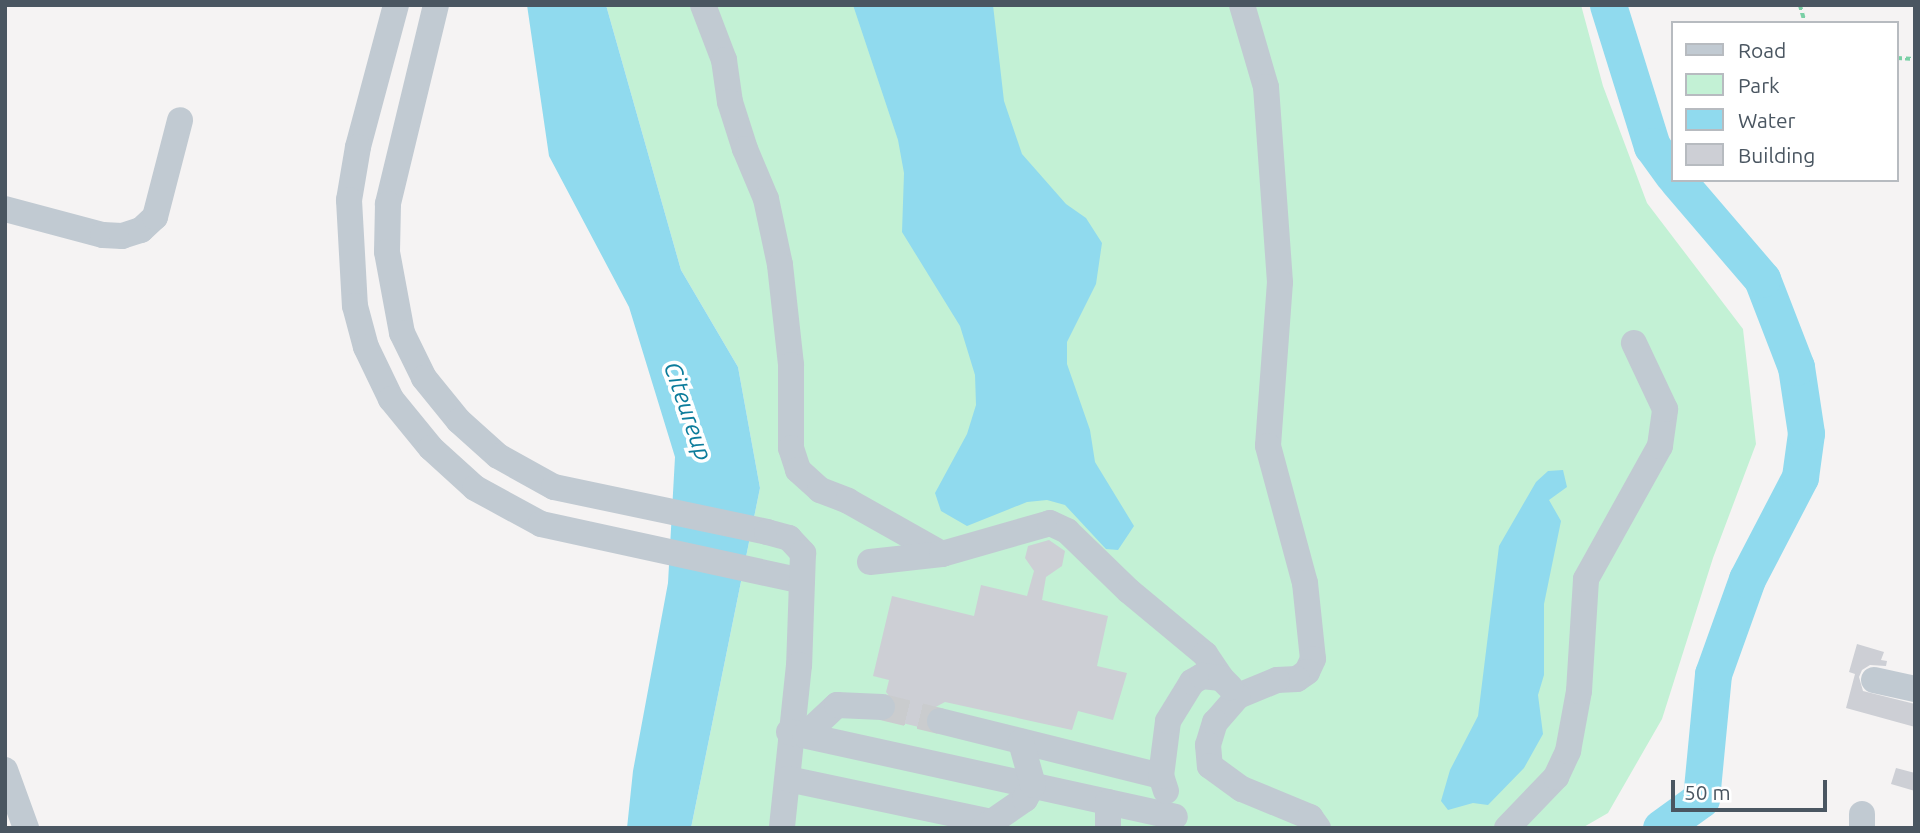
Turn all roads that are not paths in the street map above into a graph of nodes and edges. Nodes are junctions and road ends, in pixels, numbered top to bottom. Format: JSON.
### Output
{"nodes":[{"id":1,"x":396,"y":5,"type":"edge"},
{"id":2,"x":436,"y":5,"type":"edge"},
{"id":3,"x":704,"y":5,"type":"edge"},
{"id":4,"x":1242,"y":5,"type":"edge"},
{"id":5,"x":180,"y":120,"type":"dead end"},
{"id":6,"x":5,"y":209,"type":"edge"},
{"id":7,"x":1634,"y":343,"type":"dead end"},
{"id":8,"x":586,"y":494,"type":"junction"},
{"id":9,"x":580,"y":532,"type":"junction"},
{"id":10,"x":942,"y":554,"type":"junction"},
{"id":11,"x":870,"y":562,"type":"dead end"},
{"id":12,"x":802,"y":581,"type":"junction"},
{"id":13,"x":1874,"y":680,"type":"dead end"},
{"id":14,"x":1230,"y":687,"type":"junction"},
{"id":15,"x":1915,"y":689,"type":"edge"},
{"id":16,"x":882,"y":707,"type":"tunnel mouth"},
{"id":17,"x":940,"y":721,"type":"tunnel mouth"},
{"id":18,"x":797,"y":733,"type":"junction"},
{"id":19,"x":1021,"y":742,"type":"junction"},
{"id":20,"x":5,"y":770,"type":"edge"},
{"id":21,"x":1161,"y":776,"type":"junction"},
{"id":22,"x":788,"y":779,"type":"junction"},
{"id":23,"x":1033,"y":785,"type":"junction"},
{"id":24,"x":1101,"y":820,"type":"edge"},
{"id":25,"x":1179,"y":822,"type":"edge"},
{"id":26,"x":988,"y":825,"type":"edge"},
{"id":27,"x":26,"y":828,"type":"edge"},
{"id":28,"x":782,"y":828,"type":"edge"},
{"id":29,"x":1318,"y":828,"type":"edge"},
{"id":30,"x":1507,"y":828,"type":"edge"}],
"edges":[{"from":1,"to":9,"type":"street"},
{"from":2,"to":8,"type":"street"},
{"from":3,"to":10,"type":"street"},
{"from":4,"to":14,"type":"street"},
{"from":5,"to":6,"type":"street"},
{"from":7,"to":30,"type":"street"},
{"from":8,"to":9,"type":"street"},
{"from":8,"to":12,"type":"street"},
{"from":9,"to":12,"type":"street"},
{"from":10,"to":11,"type":"street"},
{"from":10,"to":14,"type":"street"},
{"from":12,"to":18,"type":"street"},
{"from":13,"to":15,"type":"street"},
{"from":14,"to":21,"type":"street"},
{"from":14,"to":29,"type":"street"},
{"from":16,"to":18,"type":"street"},
{"from":17,"to":19,"type":"street"},
{"from":18,"to":22,"type":"street"},
{"from":18,"to":23,"type":"street"},
{"from":19,"to":21,"type":"street"},
{"from":19,"to":23,"type":"street"},
{"from":20,"to":27,"type":"street"},
{"from":21,"to":25,"type":"street"},
{"from":22,"to":26,"type":"street"},
{"from":22,"to":28,"type":"street"},
{"from":23,"to":24,"type":"street"},
{"from":23,"to":26,"type":"street"},
{"from":24,"to":25,"type":"street"}]}
